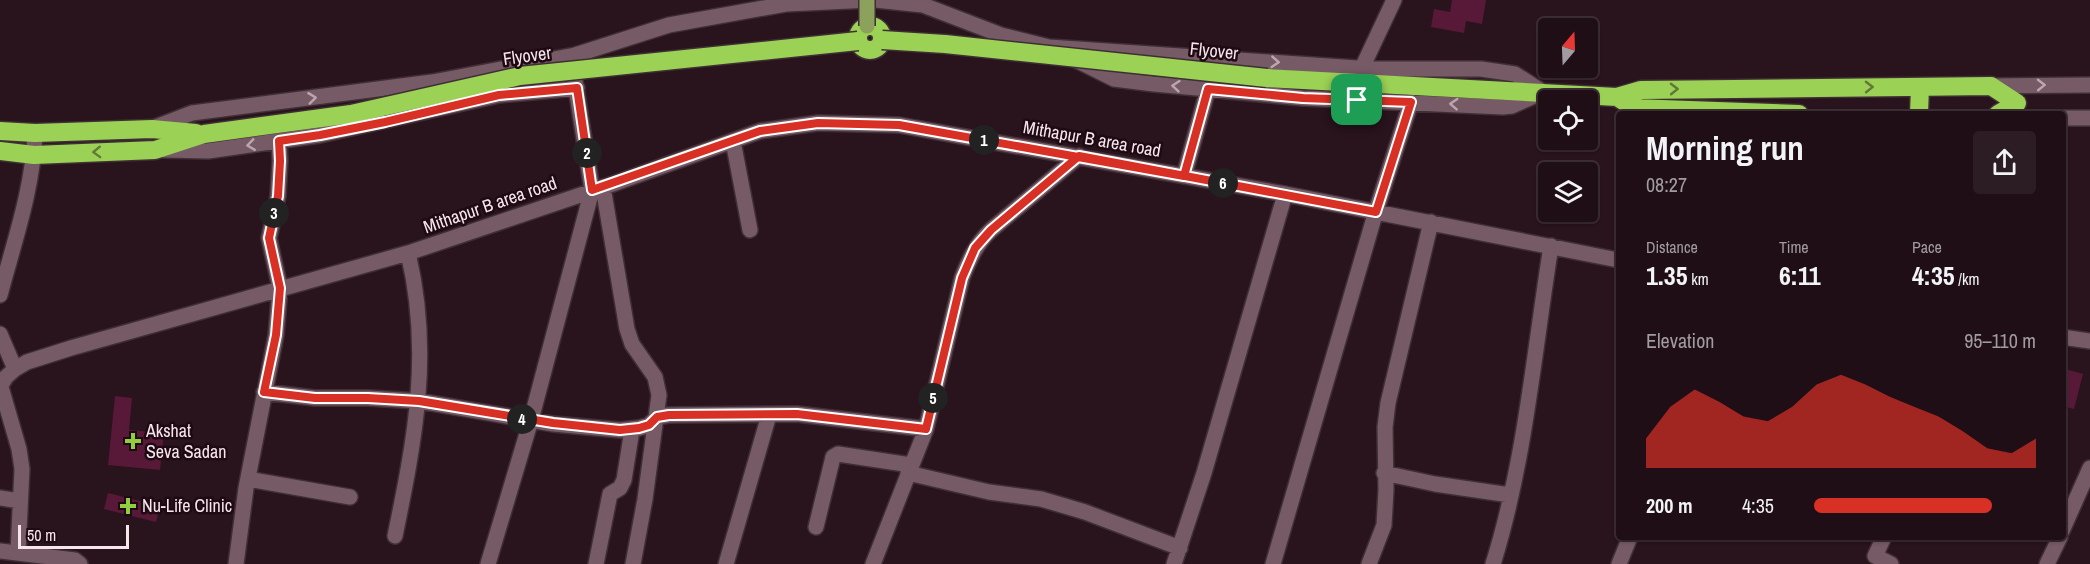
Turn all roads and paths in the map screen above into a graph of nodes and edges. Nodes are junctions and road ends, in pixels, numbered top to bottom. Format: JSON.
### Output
{"nodes":[{"id":1,"x":871,"y":0,"type":"edge"},
{"id":2,"x":1394,"y":0,"type":"edge"},
{"id":3,"x":781,"y":3,"type":"edge"},
{"id":4,"x":863,"y":34,"type":"junction"},
{"id":5,"x":1049,"y":47,"type":"junction"},
{"id":6,"x":570,"y":56,"type":"junction"},
{"id":7,"x":510,"y":66,"type":"junction"},
{"id":8,"x":1362,"y":68,"type":"junction"},
{"id":9,"x":2090,"y":85,"type":"edge"},
{"id":10,"x":1991,"y":86,"type":"junction"},
{"id":11,"x":1920,"y":87,"type":"junction"},
{"id":12,"x":577,"y":88,"type":"junction"},
{"id":13,"x":1208,"y":89,"type":"junction"},
{"id":14,"x":1740,"y":89,"type":"junction"},
{"id":15,"x":1540,"y":90,"type":"edge"},
{"id":16,"x":1538,"y":92,"type":"edge"},
{"id":17,"x":514,"y":94,"type":"junction"},
{"id":18,"x":1538,"y":94,"type":"edge"},
{"id":19,"x":1598,"y":96,"type":"edge"},
{"id":20,"x":1617,"y":97,"type":"junction"},
{"id":21,"x":1411,"y":102,"type":"junction"},
{"id":22,"x":1695,"y":111,"type":"edge"},
{"id":23,"x":1735,"y":111,"type":"edge"},
{"id":24,"x":1919,"y":111,"type":"edge"},
{"id":25,"x":2003,"y":111,"type":"edge"},
{"id":26,"x":2066,"y":118,"type":"edge"},
{"id":27,"x":2090,"y":118,"type":"edge"},
{"id":28,"x":152,"y":129,"type":"junction"},
{"id":29,"x":0,"y":131,"type":"edge"},
{"id":30,"x":35,"y":133,"type":"junction"},
{"id":31,"x":211,"y":134,"type":"junction"},
{"id":32,"x":279,"y":141,"type":"junction"},
{"id":33,"x":733,"y":141,"type":"junction"},
{"id":34,"x":155,"y":150,"type":"junction"},
{"id":35,"x":0,"y":151,"type":"edge"},
{"id":36,"x":34,"y":154,"type":"junction"},
{"id":37,"x":1079,"y":156,"type":"junction"},
{"id":38,"x":1184,"y":176,"type":"junction"},
{"id":39,"x":598,"y":189,"type":"junction"},
{"id":40,"x":1285,"y":194,"type":"junction"},
{"id":41,"x":1376,"y":212,"type":"junction"},
{"id":42,"x":1431,"y":222,"type":"junction"},
{"id":43,"x":750,"y":230,"type":"dead end"},
{"id":44,"x":1551,"y":246,"type":"junction"},
{"id":45,"x":408,"y":254,"type":"junction"},
{"id":46,"x":1616,"y":260,"type":"edge"},
{"id":47,"x":280,"y":288,"type":"junction"},
{"id":48,"x":0,"y":295,"type":"edge"},
{"id":49,"x":0,"y":334,"type":"edge"},
{"id":50,"x":2066,"y":338,"type":"edge"},
{"id":51,"x":2090,"y":341,"type":"edge"},
{"id":52,"x":15,"y":369,"type":"junction"},
{"id":53,"x":0,"y":387,"type":"edge"},
{"id":54,"x":264,"y":392,"type":"junction"},
{"id":55,"x":419,"y":401,"type":"junction"},
{"id":56,"x":768,"y":415,"type":"junction"},
{"id":57,"x":657,"y":417,"type":"junction"},
{"id":58,"x":531,"y":420,"type":"junction"},
{"id":59,"x":926,"y":429,"type":"junction"},
{"id":60,"x":632,"y":430,"type":"junction"},
{"id":61,"x":2090,"y":468,"type":"edge"},
{"id":62,"x":910,"y":469,"type":"junction"},
{"id":63,"x":1384,"y":473,"type":"junction"},
{"id":64,"x":248,"y":479,"type":"junction"},
{"id":65,"x":1510,"y":495,"type":"junction"},
{"id":66,"x":350,"y":497,"type":"dead end"},
{"id":67,"x":0,"y":498,"type":"edge"},
{"id":68,"x":20,"y":501,"type":"junction"},
{"id":69,"x":2066,"y":522,"type":"edge"},
{"id":70,"x":816,"y":527,"type":"dead end"},
{"id":71,"x":395,"y":536,"type":"dead end"},
{"id":72,"x":1629,"y":540,"type":"edge"},
{"id":73,"x":1883,"y":540,"type":"edge"},
{"id":74,"x":2059,"y":540,"type":"edge"},
{"id":75,"x":1179,"y":548,"type":"junction"},
{"id":76,"x":0,"y":551,"type":"edge"},
{"id":77,"x":18,"y":552,"type":"junction"},
{"id":78,"x":1873,"y":560,"type":"edge"},
{"id":79,"x":80,"y":564,"type":"edge"},
{"id":80,"x":236,"y":564,"type":"edge"},
{"id":81,"x":488,"y":564,"type":"edge"},
{"id":82,"x":596,"y":564,"type":"edge"},
{"id":83,"x":634,"y":564,"type":"edge"},
{"id":84,"x":726,"y":564,"type":"edge"},
{"id":85,"x":873,"y":564,"type":"edge"},
{"id":86,"x":1174,"y":564,"type":"edge"},
{"id":87,"x":1273,"y":564,"type":"edge"},
{"id":88,"x":1369,"y":564,"type":"edge"},
{"id":89,"x":1493,"y":564,"type":"edge"},
{"id":90,"x":1619,"y":564,"type":"edge"},
{"id":91,"x":1891,"y":564,"type":"edge"},
{"id":92,"x":2047,"y":564,"type":"edge"}],
"edges":[{"from":1,"to":3,"type":"street"},
{"from":1,"to":4,"type":"main road","bridge":true},
{"from":1,"to":5,"type":"street"},
{"from":2,"to":8,"type":"street"},
{"from":3,"to":6,"type":"street"},
{"from":4,"to":16,"type":"highway","name":"Flyover","bridge":true},
{"from":4,"to":31,"type":"highway","name":"Flyover","bridge":true},
{"from":5,"to":8,"type":"street","one_way":true},
{"from":13,"to":5,"type":"street","one_way":true},
{"from":6,"to":7,"type":"street"},
{"from":6,"to":12,"type":"street"},
{"from":7,"to":17,"type":"street"},
{"from":28,"to":7,"type":"street","one_way":true},
{"from":8,"to":15,"type":"street"},
{"from":10,"to":9,"type":"street","one_way":true},
{"from":10,"to":11,"type":"highway"},
{"from":10,"to":25,"type":"highway"},
{"from":14,"to":11,"type":"highway","one_way":true},
{"from":11,"to":24,"type":"highway"},
{"from":12,"to":17,"type":"street"},
{"from":12,"to":39,"type":"street"},
{"from":13,"to":21,"type":"street"},
{"from":13,"to":38,"type":"street"},
{"from":20,"to":14,"type":"highway","one_way":true},
{"from":14,"to":23,"type":"highway"},
{"from":17,"to":32,"type":"street"},
{"from":18,"to":21,"type":"street","one_way":true},
{"from":19,"to":20,"type":"highway","name":"Flyover"},
{"from":20,"to":22,"type":"highway"},
{"from":21,"to":41,"type":"street"},
{"from":26,"to":27,"type":"street"},
{"from":28,"to":30,"type":"highway","name":"Flyover"},
{"from":28,"to":31,"type":"highway","name":"Flyover"},
{"from":29,"to":30,"type":"highway","name":"Flyover"},
{"from":30,"to":36,"type":"street"},
{"from":31,"to":34,"type":"highway","name":"Flyover"},
{"from":32,"to":34,"type":"street","one_way":true},
{"from":32,"to":47,"type":"street"},
{"from":33,"to":37,"type":"street","name":"Mithapur B area road"},
{"from":33,"to":39,"type":"street","name":"Mithapur B area road"},
{"from":33,"to":43,"type":"street"},
{"from":34,"to":36,"type":"highway","name":"Flyover","one_way":true},
{"from":35,"to":36,"type":"highway","name":"Flyover"},
{"from":36,"to":48,"type":"street"},
{"from":37,"to":38,"type":"street","name":"Mithapur B area road"},
{"from":37,"to":59,"type":"street"},
{"from":38,"to":40,"type":"street","name":"Mithapur B area road"},
{"from":39,"to":45,"type":"street","name":"Mithapur B area road"},
{"from":39,"to":57,"type":"street"},
{"from":39,"to":58,"type":"street"},
{"from":40,"to":41,"type":"street","name":"Mithapur B area road"},
{"from":40,"to":75,"type":"street"},
{"from":41,"to":42,"type":"street","name":"Mithapur B area road"},
{"from":41,"to":87,"type":"street"},
{"from":42,"to":44,"type":"street","name":"Mithapur B area road"},
{"from":42,"to":63,"type":"street"},
{"from":44,"to":46,"type":"street","name":"Mithapur B area road"},
{"from":44,"to":65,"type":"street"},
{"from":45,"to":47,"type":"street","name":"Mithapur B area road"},
{"from":45,"to":55,"type":"street"},
{"from":47,"to":52,"type":"street","name":"Mithapur B area road"},
{"from":47,"to":54,"type":"street"},
{"from":49,"to":52,"type":"street"},
{"from":50,"to":51,"type":"street"},
{"from":52,"to":53,"type":"street"},
{"from":53,"to":68,"type":"street"},
{"from":54,"to":55,"type":"street"},
{"from":54,"to":64,"type":"street"},
{"from":55,"to":58,"type":"street"},
{"from":55,"to":71,"type":"street"},
{"from":56,"to":57,"type":"street"},
{"from":56,"to":59,"type":"street"},
{"from":56,"to":84,"type":"street"},
{"from":57,"to":60,"type":"street"},
{"from":57,"to":83,"type":"street"},
{"from":58,"to":60,"type":"street"},
{"from":58,"to":81,"type":"street"},
{"from":59,"to":62,"type":"street"},
{"from":60,"to":82,"type":"street"},
{"from":61,"to":69,"type":"street"},
{"from":62,"to":70,"type":"street"},
{"from":62,"to":75,"type":"street"},
{"from":62,"to":85,"type":"street"},
{"from":63,"to":65,"type":"street"},
{"from":63,"to":88,"type":"street"},
{"from":64,"to":66,"type":"street"},
{"from":64,"to":80,"type":"street"},
{"from":65,"to":89,"type":"street"},
{"from":67,"to":68,"type":"street"},
{"from":68,"to":77,"type":"street"},
{"from":72,"to":90,"type":"street"},
{"from":73,"to":78,"type":"street"},
{"from":74,"to":92,"type":"street"},
{"from":75,"to":86,"type":"street"},
{"from":76,"to":77,"type":"street"},
{"from":77,"to":79,"type":"street"},
{"from":78,"to":91,"type":"street"}]}
